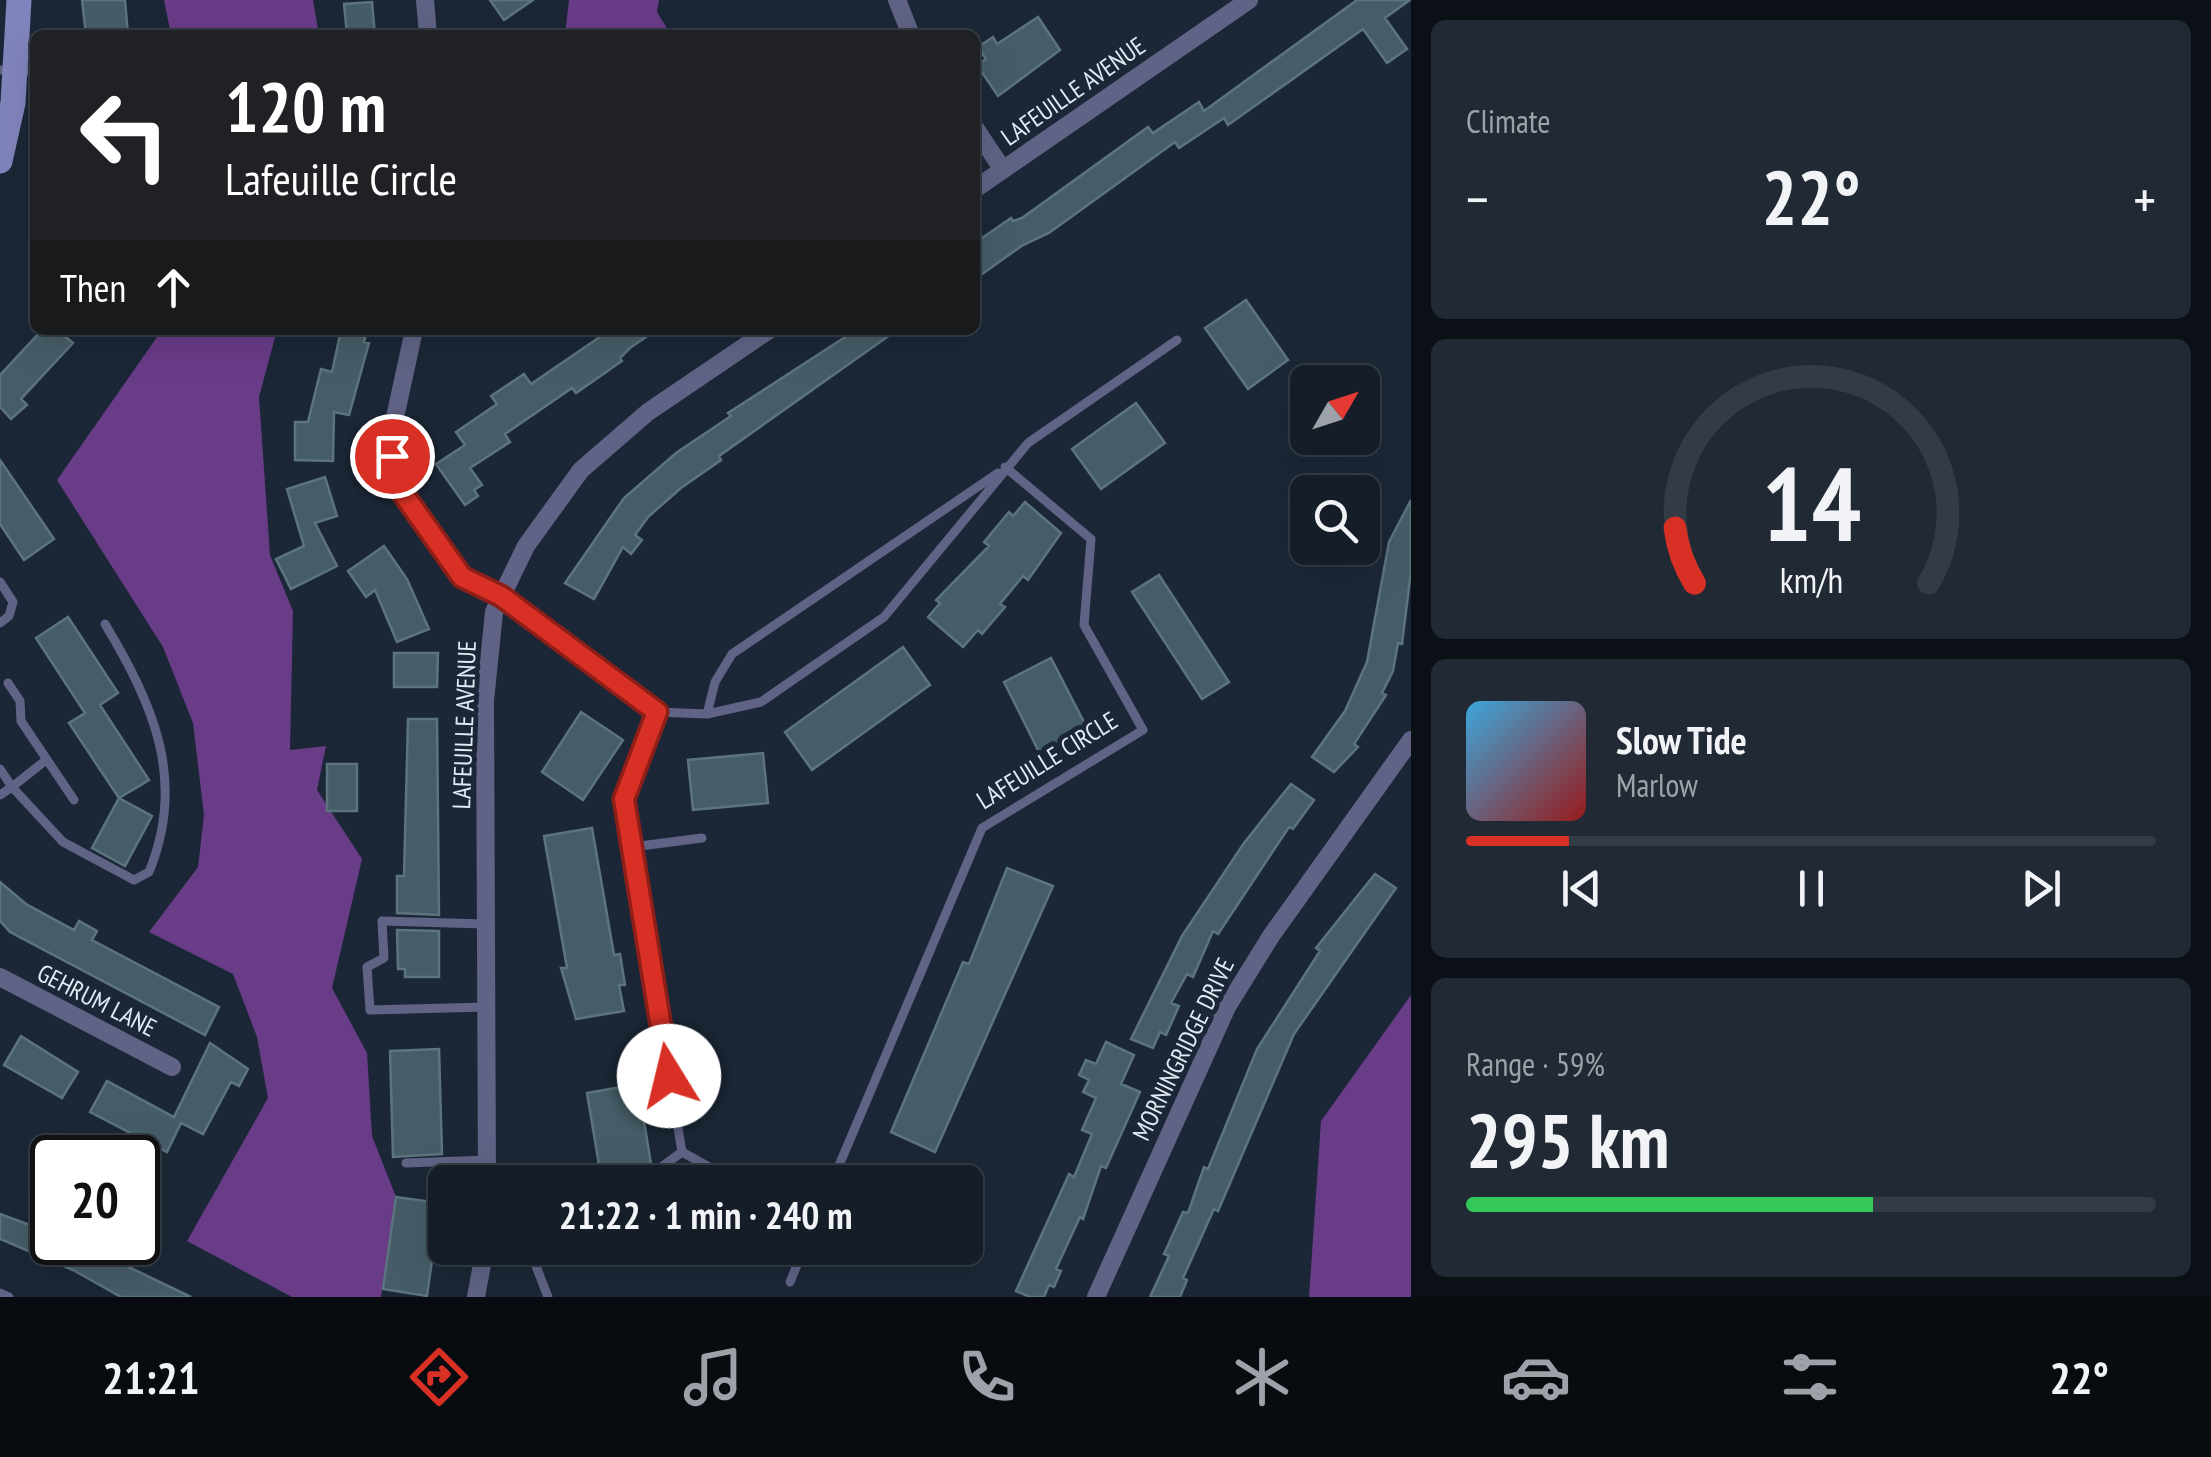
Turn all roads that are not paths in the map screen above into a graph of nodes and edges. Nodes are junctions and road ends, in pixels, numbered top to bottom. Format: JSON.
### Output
{"nodes":[{"id":1,"x":19,"y":0,"type":"edge"},
{"id":2,"x":425,"y":0,"type":"edge"},
{"id":3,"x":897,"y":0,"type":"edge"},
{"id":4,"x":1249,"y":0,"type":"edge"},
{"id":5,"x":428,"y":30,"type":"edge"},
{"id":6,"x":909,"y":30,"type":"edge"},
{"id":7,"x":17,"y":71,"type":"edge"},
{"id":8,"x":980,"y":136,"type":"edge"},
{"id":9,"x":0,"y":161,"type":"edge"},
{"id":10,"x":1003,"y":170,"type":"junction"},
{"id":11,"x":980,"y":186,"type":"edge"},
{"id":12,"x":413,"y":335,"type":"edge"},
{"id":13,"x":762,"y":335,"type":"edge"},
{"id":14,"x":1177,"y":340,"type":"dead end"},
{"id":15,"x":1005,"y":468,"type":"junction"},
{"id":16,"x":0,"y":582,"type":"edge"},
{"id":17,"x":501,"y":596,"type":"junction"},
{"id":18,"x":0,"y":623,"type":"edge"},
{"id":19,"x":105,"y":624,"type":"dead end"},
{"id":20,"x":8,"y":683,"type":"dead end"},
{"id":21,"x":657,"y":712,"type":"junction"},
{"id":22,"x":708,"y":714,"type":"junction"},
{"id":23,"x":1411,"y":740,"type":"edge"},
{"id":24,"x":46,"y":760,"type":"junction"},
{"id":25,"x":0,"y":769,"type":"edge"},
{"id":26,"x":12,"y":787,"type":"junction"},
{"id":27,"x":0,"y":796,"type":"edge"},
{"id":28,"x":74,"y":800,"type":"dead end"},
{"id":29,"x":702,"y":838,"type":"dead end"},
{"id":30,"x":632,"y":847,"type":"junction"},
{"id":31,"x":486,"y":924,"type":"junction"},
{"id":32,"x":0,"y":977,"type":"edge"},
{"id":33,"x":486,"y":1007,"type":"junction"},
{"id":34,"x":172,"y":1067,"type":"dead end"},
{"id":35,"x":682,"y":1152,"type":"junction"},
{"id":36,"x":406,"y":1163,"type":"dead end"},
{"id":37,"x":490,"y":1165,"type":"edge"},
{"id":38,"x":664,"y":1165,"type":"edge"},
{"id":39,"x":705,"y":1165,"type":"edge"},
{"id":40,"x":839,"y":1165,"type":"edge"},
{"id":41,"x":428,"y":1166,"type":"edge"},
{"id":42,"x":482,"y":1265,"type":"edge"},
{"id":43,"x":536,"y":1265,"type":"edge"},
{"id":44,"x":797,"y":1265,"type":"edge"},
{"id":45,"x":790,"y":1282,"type":"dead end"},
{"id":46,"x":0,"y":1293,"type":"edge"},
{"id":47,"x":9,"y":1297,"type":"edge"},
{"id":48,"x":476,"y":1297,"type":"edge"},
{"id":49,"x":548,"y":1297,"type":"edge"},
{"id":50,"x":1096,"y":1297,"type":"edge"}],
"edges":[{"from":1,"to":7,"type":"main road"},
{"from":2,"to":5,"type":"street"},
{"from":3,"to":6,"type":"street"},
{"from":4,"to":10,"type":"street","name":"LAFEUILLE AVENUE"},
{"from":7,"to":9,"type":"main road"},
{"from":8,"to":10,"type":"street"},
{"from":10,"to":11,"type":"street","name":"LAFEUILLE AVENUE"},
{"from":12,"to":17,"type":"street"},
{"from":13,"to":17,"type":"street","name":"LAFEUILLE AVENUE"},
{"from":14,"to":15,"type":"lane"},
{"from":15,"to":22,"type":"lane"},
{"from":15,"to":22,"type":"lane"},
{"from":15,"to":40,"type":"lane","name":"LAFEUILLE CIRCLE"},
{"from":16,"to":18,"type":"lane"},
{"from":17,"to":21,"type":"street"},
{"from":17,"to":31,"type":"street","name":"LAFEUILLE AVENUE"},
{"from":19,"to":26,"type":"lane"},
{"from":20,"to":24,"type":"lane"},
{"from":21,"to":22,"type":"lane"},
{"from":21,"to":30,"type":"lane"},
{"from":23,"to":50,"type":"street","name":"MORNINGRIDGE DRIVE"},
{"from":24,"to":26,"type":"lane"},
{"from":24,"to":28,"type":"lane"},
{"from":25,"to":26,"type":"lane"},
{"from":26,"to":27,"type":"lane"},
{"from":29,"to":30,"type":"lane"},
{"from":30,"to":35,"type":"lane"},
{"from":31,"to":33,"type":"street","name":"LAFEUILLE AVENUE"},
{"from":31,"to":33,"type":"lane"},
{"from":32,"to":34,"type":"street","name":"GEHRUM LANE"},
{"from":33,"to":37,"type":"street","name":"LAFEUILLE AVENUE"},
{"from":35,"to":38,"type":"lane"},
{"from":35,"to":39,"type":"lane"},
{"from":36,"to":41,"type":"lane"},
{"from":42,"to":48,"type":"street"},
{"from":43,"to":49,"type":"lane"},
{"from":44,"to":45,"type":"lane"},
{"from":46,"to":47,"type":"lane"}]}
